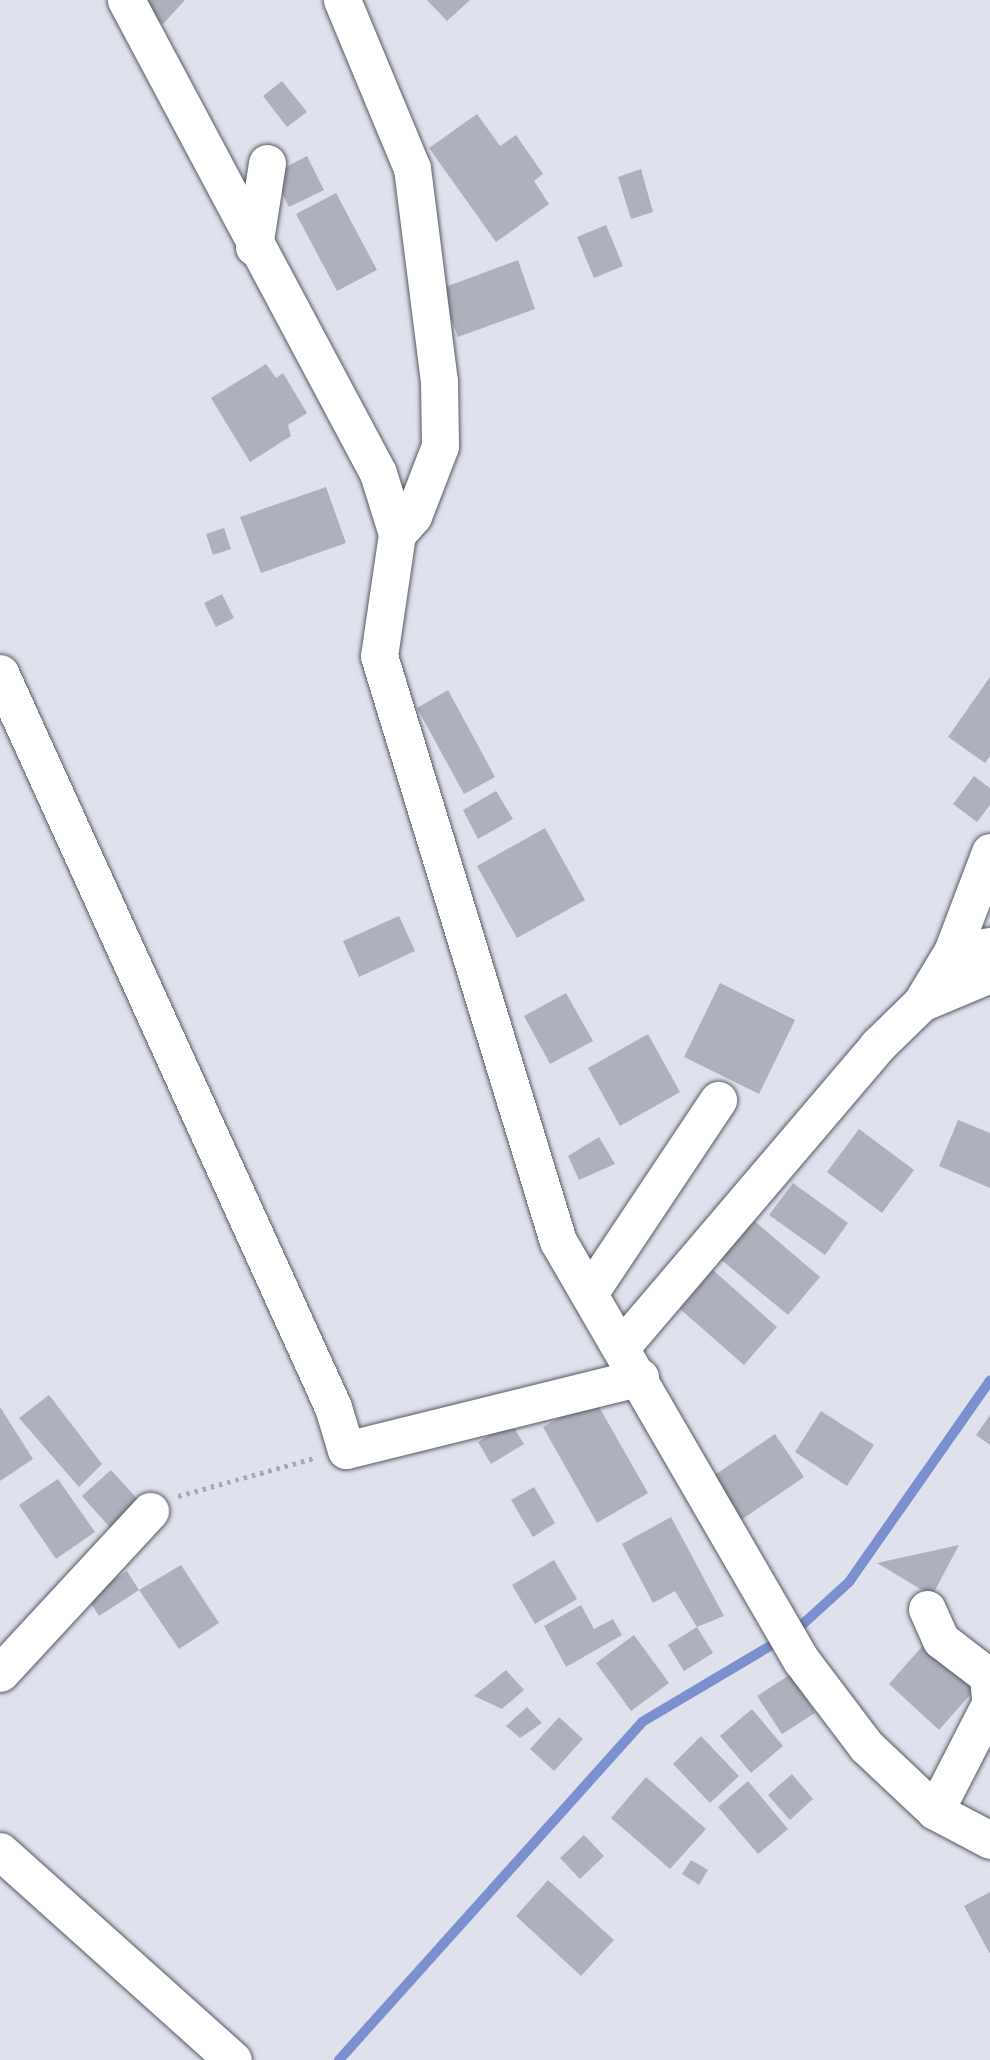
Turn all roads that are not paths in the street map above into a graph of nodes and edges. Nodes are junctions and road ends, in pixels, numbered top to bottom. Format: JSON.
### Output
{"nodes":[{"id":1,"x":126,"y":0,"type":"edge"},
{"id":2,"x":342,"y":0,"type":"edge"},
{"id":3,"x":267,"y":163,"type":"dead end"},
{"id":4,"x":254,"y":247,"type":"junction"},
{"id":5,"x":397,"y":534,"type":"junction"},
{"id":6,"x":0,"y":673,"type":"edge"},
{"id":7,"x":990,"y":852,"type":"edge"},
{"id":8,"x":990,"y":946,"type":"edge"},
{"id":9,"x":952,"y":952,"type":"junction"},
{"id":10,"x":990,"y":974,"type":"edge"},
{"id":11,"x":920,"y":1003,"type":"junction"},
{"id":12,"x":718,"y":1100,"type":"dead end"},
{"id":13,"x":590,"y":1292,"type":"junction"},
{"id":14,"x":631,"y":1362,"type":"junction"},
{"id":15,"x":150,"y":1511,"type":"road end"},
{"id":16,"x":927,"y":1609,"type":"dead end"},
{"id":17,"x":0,"y":1672,"type":"edge"},
{"id":18,"x":990,"y":1697,"type":"edge"},
{"id":19,"x":990,"y":1704,"type":"edge"},
{"id":20,"x":935,"y":1811,"type":"junction"},
{"id":21,"x":990,"y":1840,"type":"edge"},
{"id":22,"x":0,"y":1850,"type":"edge"},
{"id":23,"x":233,"y":2060,"type":"edge"}],
"edges":[{"from":1,"to":4,"type":"street"},
{"from":2,"to":5,"type":"street"},
{"from":3,"to":4,"type":"street"},
{"from":4,"to":5,"type":"street"},
{"from":5,"to":13,"type":"street"},
{"from":6,"to":14,"type":"street"},
{"from":7,"to":9,"type":"street"},
{"from":8,"to":9,"type":"street"},
{"from":9,"to":11,"type":"street"},
{"from":10,"to":11,"type":"street"},
{"from":11,"to":14,"type":"street"},
{"from":12,"to":13,"type":"street"},
{"from":13,"to":14,"type":"street"},
{"from":14,"to":20,"type":"street"},
{"from":15,"to":17,"type":"street"},
{"from":16,"to":18,"type":"street"},
{"from":19,"to":20,"type":"street"},
{"from":20,"to":21,"type":"street"},
{"from":22,"to":23,"type":"street"}]}
